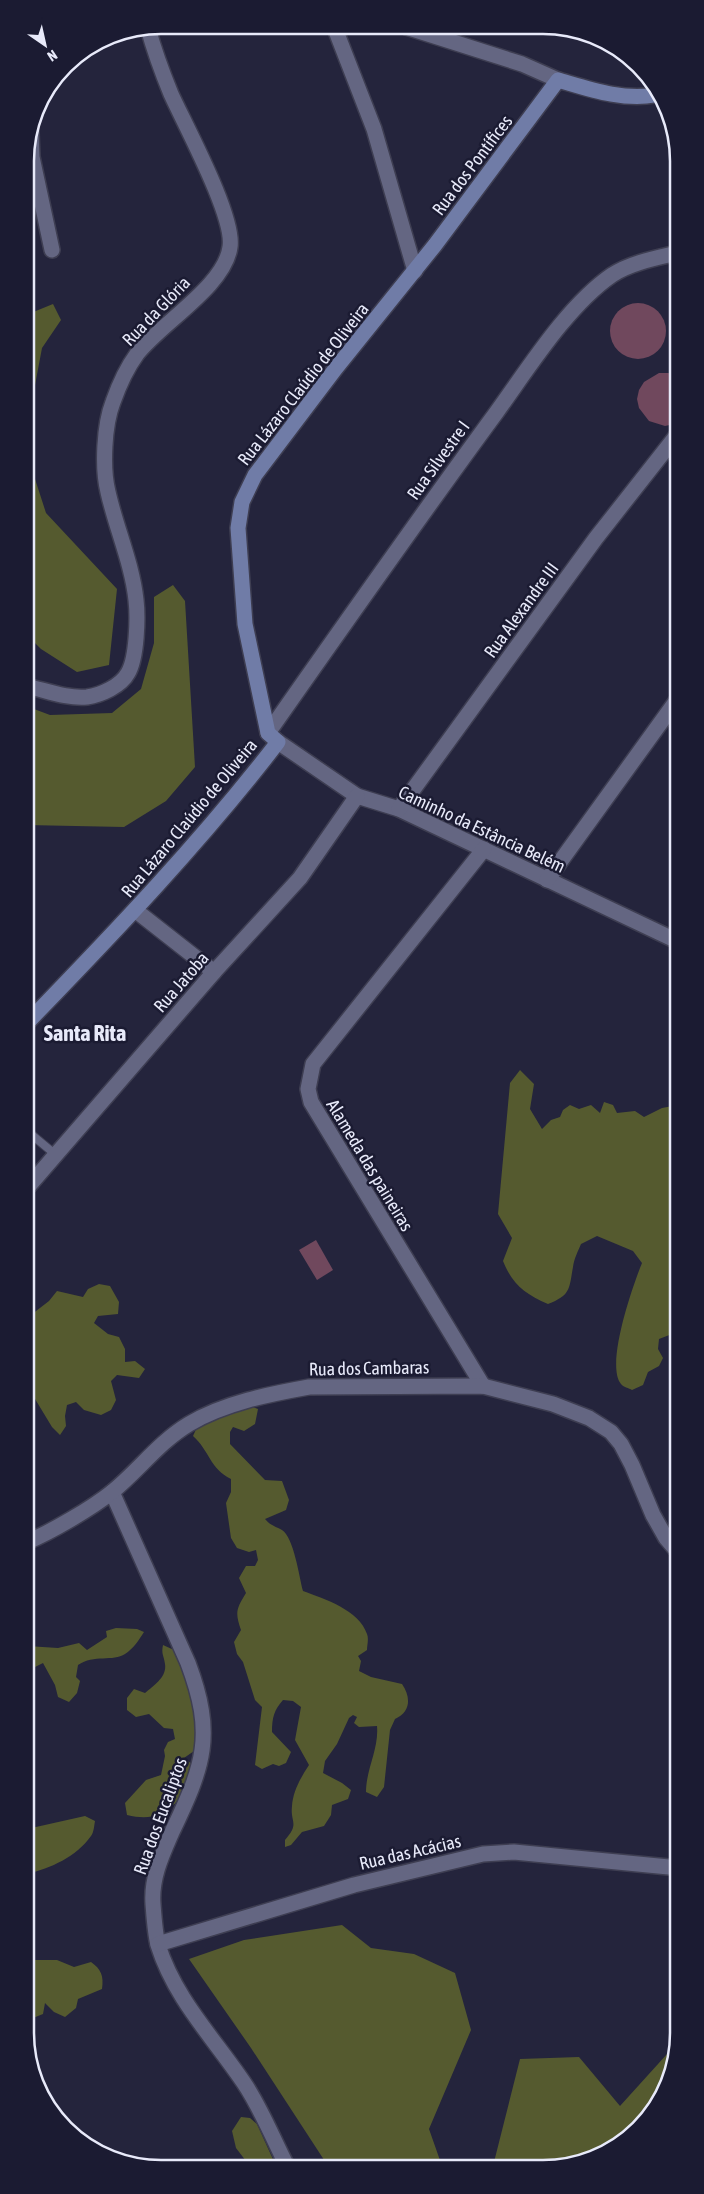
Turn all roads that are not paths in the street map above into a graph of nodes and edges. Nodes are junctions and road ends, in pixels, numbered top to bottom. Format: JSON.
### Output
{"nodes":[{"id":1,"x":150,"y":34,"type":"edge"},
{"id":2,"x":337,"y":34,"type":"edge"},
{"id":3,"x":428,"y":34,"type":"edge"},
{"id":4,"x":558,"y":80,"type":"junction"},
{"id":5,"x":652,"y":96,"type":"edge"},
{"id":6,"x":34,"y":176,"type":"edge"},
{"id":7,"x":52,"y":250,"type":"dead end"},
{"id":8,"x":670,"y":254,"type":"edge"},
{"id":9,"x":415,"y":271,"type":"junction"},
{"id":10,"x":670,"y":444,"type":"edge"},
{"id":11,"x":34,"y":688,"type":"edge"},
{"id":12,"x":670,"y":710,"type":"edge"},
{"id":13,"x":273,"y":738,"type":"junction"},
{"id":14,"x":357,"y":796,"type":"junction"},
{"id":15,"x":399,"y":809,"type":"junction"},
{"id":16,"x":484,"y":850,"type":"junction"},
{"id":17,"x":547,"y":880,"type":"junction"},
{"id":18,"x":135,"y":910,"type":"junction"},
{"id":19,"x":670,"y":938,"type":"edge"},
{"id":20,"x":214,"y":972,"type":"junction"},
{"id":21,"x":34,"y":1016,"type":"edge"},
{"id":22,"x":34,"y":1137,"type":"edge"},
{"id":23,"x":56,"y":1155,"type":"junction"},
{"id":24,"x":34,"y":1179,"type":"edge"},
{"id":25,"x":483,"y":1386,"type":"junction"},
{"id":26,"x":112,"y":1492,"type":"junction"},
{"id":27,"x":34,"y":1538,"type":"edge"},
{"id":28,"x":670,"y":1542,"type":"edge"},
{"id":29,"x":670,"y":1867,"type":"edge"},
{"id":30,"x":158,"y":1944,"type":"junction"},
{"id":31,"x":284,"y":2160,"type":"edge"}],
"edges":[{"from":1,"to":11,"type":"street","name":"Rua da Glória"},
{"from":2,"to":9,"type":"street"},
{"from":3,"to":4,"type":"street"},
{"from":4,"to":5,"type":"street"},
{"from":4,"to":9,"type":"street","name":"Rua dos Pontífices"},
{"from":6,"to":7,"type":"street"},
{"from":8,"to":13,"type":"street","name":"Rua Silvestre I"},
{"from":9,"to":13,"type":"street","name":"Rua Lázaro Claúdio de Oliveira"},
{"from":10,"to":15,"type":"street","name":"Rua Alexandre III"},
{"from":12,"to":17,"type":"street"},
{"from":13,"to":14,"type":"street","name":"Caminho da Estância Belém"},
{"from":13,"to":18,"type":"street","name":"Rua Lázaro Claúdio de Oliveira"},
{"from":14,"to":15,"type":"street","name":"Caminho da Estância Belém"},
{"from":14,"to":20,"type":"street","name":"Rua Jatoba"},
{"from":15,"to":16,"type":"street","name":"Caminho da Estância Belém"},
{"from":16,"to":17,"type":"street","name":"Caminho da Estância Belém"},
{"from":16,"to":25,"type":"street","name":"Alameda das paineiras"},
{"from":17,"to":19,"type":"street","name":"Caminho da Estância Belém"},
{"from":18,"to":20,"type":"street"},
{"from":18,"to":21,"type":"street","name":"Rua Lázaro Claúdio de Oliveira"},
{"from":20,"to":23,"type":"street","name":"Rua Jatoba"},
{"from":22,"to":23,"type":"lane"},
{"from":23,"to":24,"type":"street","name":"Rua Jatoba"},
{"from":25,"to":26,"type":"street","name":"Rua dos Cambaras"},
{"from":25,"to":28,"type":"street","name":"Rua dos Cambaras"},
{"from":26,"to":27,"type":"street","name":"Rua dos Cambaras"},
{"from":26,"to":30,"type":"street","name":"Rua dos Eucaliptos"},
{"from":29,"to":30,"type":"street","name":"Rua das Acácias"},
{"from":30,"to":31,"type":"street","name":"Rua dos Eucaliptos"}]}
